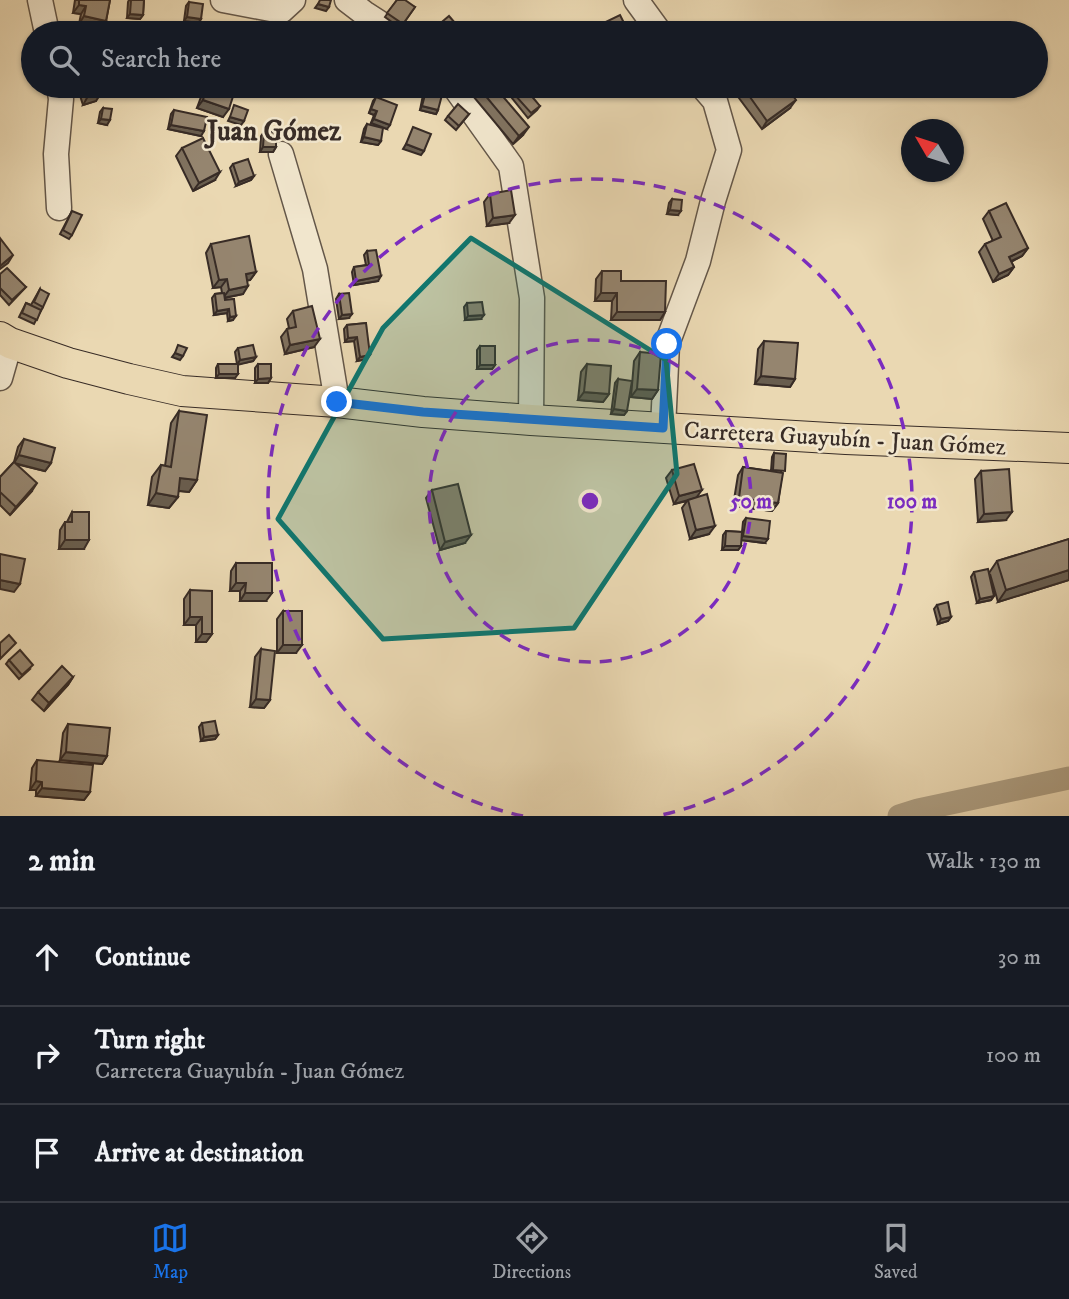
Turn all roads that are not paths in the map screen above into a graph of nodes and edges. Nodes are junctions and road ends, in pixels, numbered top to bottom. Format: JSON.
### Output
{"nodes":[{"id":1,"x":40,"y":0,"type":"edge"},
{"id":2,"x":223,"y":0,"type":"edge"},
{"id":3,"x":293,"y":0,"type":"edge"},
{"id":4,"x":347,"y":0,"type":"edge"},
{"id":5,"x":636,"y":0,"type":"edge"},
{"id":6,"x":44,"y":21,"type":"edge"},
{"id":7,"x":376,"y":21,"type":"edge"},
{"id":8,"x":651,"y":21,"type":"edge"},
{"id":9,"x":61,"y":98,"type":"edge"},
{"id":10,"x":463,"y":98,"type":"edge"},
{"id":11,"x":712,"y":98,"type":"edge"},
{"id":12,"x":281,"y":154,"type":"dead end"},
{"id":13,"x":59,"y":208,"type":"dead end"},
{"id":14,"x":5,"y":340,"type":"edge"},
{"id":15,"x":0,"y":378,"type":"edge"},
{"id":16,"x":337,"y":402,"type":"junction"},
{"id":17,"x":531,"y":420,"type":"junction"},
{"id":18,"x":663,"y":428,"type":"junction"},
{"id":19,"x":1069,"y":448,"type":"edge"}],
"edges":[{"from":1,"to":6,"type":"street"},
{"from":2,"to":3,"type":"street"},
{"from":4,"to":7,"type":"street"},
{"from":5,"to":8,"type":"street"},
{"from":9,"to":13,"type":"street"},
{"from":10,"to":17,"type":"street"},
{"from":11,"to":18,"type":"street"},
{"from":12,"to":16,"type":"street"},
{"from":14,"to":15,"type":"street"},
{"from":14,"to":16,"type":"main road","name":"Carretera Guayubín - Juan Gómez"},
{"from":16,"to":17,"type":"main road","name":"Carretera Guayubín - Juan Gómez"},
{"from":17,"to":18,"type":"main road","name":"Carretera Guayubín - Juan Gómez"},
{"from":18,"to":19,"type":"main road","name":"Carretera Guayubín - Juan Gómez"}]}
